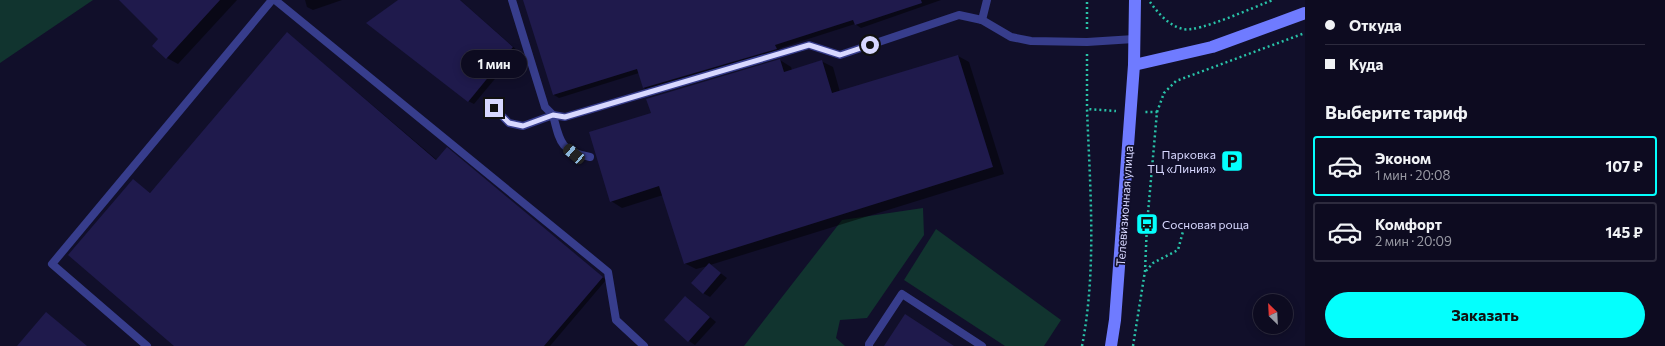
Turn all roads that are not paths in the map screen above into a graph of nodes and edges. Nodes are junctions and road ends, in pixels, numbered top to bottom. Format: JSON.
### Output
{"nodes":[{"id":1,"x":272,"y":0,"type":"edge"},
{"id":2,"x":275,"y":0,"type":"edge"},
{"id":3,"x":512,"y":0,"type":"edge"},
{"id":4,"x":987,"y":0,"type":"edge"},
{"id":5,"x":1135,"y":0,"type":"edge"},
{"id":6,"x":1305,"y":13,"type":"edge"},
{"id":7,"x":982,"y":20,"type":"junction"},
{"id":8,"x":1134,"y":39,"type":"junction"},
{"id":9,"x":1134,"y":65,"type":"junction"},
{"id":10,"x":494,"y":108,"type":"dead end"},
{"id":11,"x":553,"y":115,"type":"junction"},
{"id":12,"x":590,"y":157,"type":"dead end"},
{"id":13,"x":147,"y":346,"type":"edge"},
{"id":14,"x":644,"y":346,"type":"edge"},
{"id":15,"x":869,"y":346,"type":"edge"},
{"id":16,"x":982,"y":346,"type":"edge"},
{"id":17,"x":1111,"y":346,"type":"edge"}],
"edges":[{"from":1,"to":13,"type":"lane"},
{"from":2,"to":14,"type":"lane"},
{"from":3,"to":11,"type":"lane"},
{"from":4,"to":7,"type":"lane"},
{"from":5,"to":8,"type":"street","name":"Телевизионная улица"},
{"from":6,"to":9,"type":"street"},
{"from":7,"to":8,"type":"lane"},
{"from":7,"to":11,"type":"lane"},
{"from":8,"to":9,"type":"street","name":"Телевизионная улица"},
{"from":9,"to":17,"type":"street","name":"Телевизионная улица"},
{"from":10,"to":11,"type":"lane"},
{"from":11,"to":12,"type":"lane"},
{"from":15,"to":16,"type":"lane"}]}
